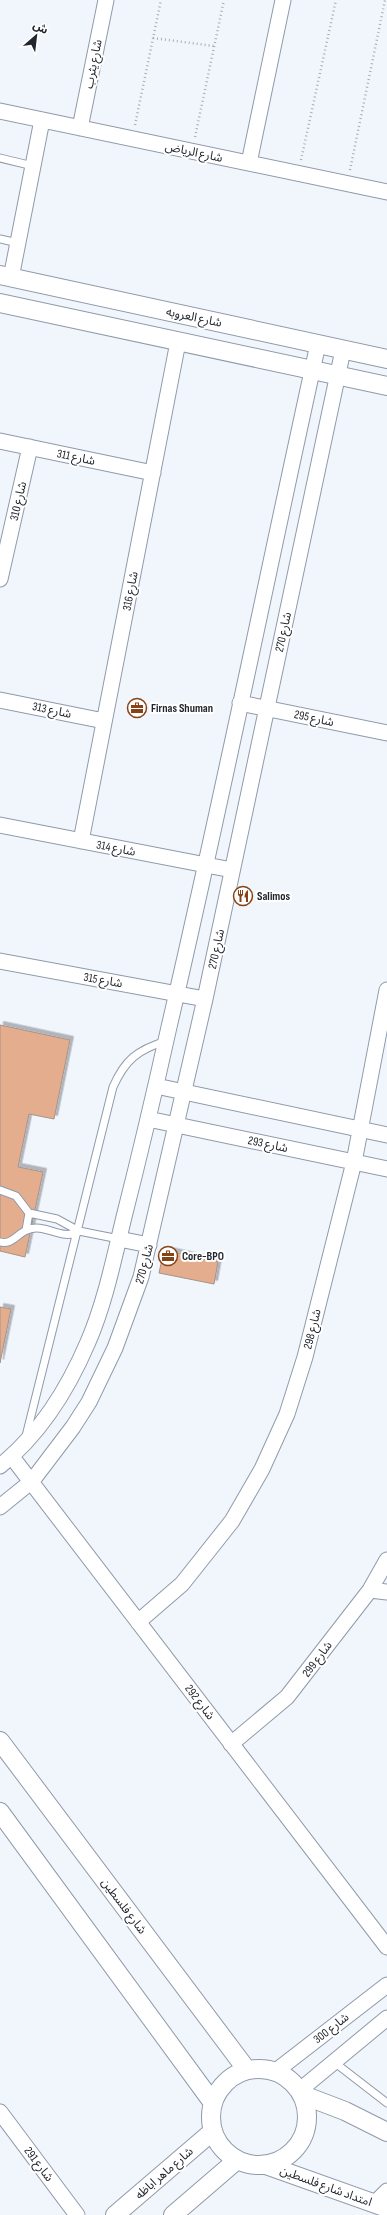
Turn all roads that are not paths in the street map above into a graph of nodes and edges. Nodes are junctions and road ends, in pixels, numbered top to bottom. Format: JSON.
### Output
{"nodes":[{"id":1,"x":106,"y":0,"type":"edge"},
{"id":2,"x":283,"y":0,"type":"edge"},
{"id":3,"x":0,"y":111,"type":"edge"},
{"id":4,"x":42,"y":120,"type":"junction"},
{"id":5,"x":80,"y":128,"type":"junction"},
{"id":6,"x":0,"y":158,"type":"edge"},
{"id":7,"x":249,"y":163,"type":"junction"},
{"id":8,"x":33,"y":166,"type":"junction"},
{"id":9,"x":387,"y":192,"type":"edge"},
{"id":10,"x":0,"y":239,"type":"edge"},
{"id":11,"x":18,"y":243,"type":"junction"},
{"id":12,"x":6,"y":277,"type":"edge"},
{"id":13,"x":0,"y":304,"type":"edge"},
{"id":14,"x":178,"y":342,"type":"junction"},
{"id":15,"x":318,"y":344,"type":"junction"},
{"id":16,"x":343,"y":350,"type":"junction"},
{"id":17,"x":387,"y":360,"type":"edge"},
{"id":18,"x":312,"y":370,"type":"junction"},
{"id":19,"x":337,"y":376,"type":"junction"},
{"id":20,"x":387,"y":386,"type":"edge"},
{"id":21,"x":0,"y":441,"type":"edge"},
{"id":22,"x":30,"y":447,"type":"junction"},
{"id":23,"x":153,"y":473,"type":"junction"},
{"id":24,"x":0,"y":579,"type":"edge"},
{"id":25,"x":0,"y":700,"type":"edge"},
{"id":26,"x":240,"y":703,"type":"junction"},
{"id":27,"x":267,"y":709,"type":"junction"},
{"id":28,"x":104,"y":721,"type":"junction"},
{"id":29,"x":387,"y":734,"type":"edge"},
{"id":30,"x":0,"y":825,"type":"edge"},
{"id":31,"x":81,"y":841,"type":"junction"},
{"id":32,"x":205,"y":865,"type":"junction"},
{"id":33,"x":232,"y":870,"type":"junction"},
{"id":34,"x":0,"y":962,"type":"edge"},
{"id":35,"x":387,"y":990,"type":"edge"},
{"id":36,"x":177,"y":994,"type":"junction"},
{"id":37,"x":206,"y":999,"type":"junction"},
{"id":38,"x":166,"y":1041,"type":"junction"},
{"id":39,"x":156,"y":1086,"type":"junction"},
{"id":40,"x":185,"y":1092,"type":"junction"},
{"id":41,"x":148,"y":1119,"type":"junction"},
{"id":42,"x":178,"y":1125,"type":"junction"},
{"id":43,"x":360,"y":1129,"type":"junction"},
{"id":44,"x":387,"y":1135,"type":"edge"},
{"id":45,"x":354,"y":1162,"type":"junction"},
{"id":46,"x":387,"y":1169,"type":"edge"},
{"id":47,"x":0,"y":1190,"type":"edge"},
{"id":48,"x":29,"y":1213,"type":"junction"},
{"id":49,"x":26,"y":1230,"type":"junction"},
{"id":50,"x":79,"y":1231,"type":"junction"},
{"id":51,"x":119,"y":1239,"type":"junction"},
{"id":52,"x":0,"y":1242,"type":"edge"},
{"id":53,"x":149,"y":1245,"type":"junction"},
{"id":54,"x":24,"y":1443,"type":"junction"},
{"id":55,"x":12,"y":1457,"type":"junction"},
{"id":56,"x":0,"y":1466,"type":"edge"},
{"id":57,"x":32,"y":1481,"type":"junction"},
{"id":58,"x":0,"y":1507,"type":"edge"},
{"id":59,"x":387,"y":1560,"type":"edge"},
{"id":60,"x":370,"y":1590,"type":"junction"},
{"id":61,"x":387,"y":1592,"type":"edge"},
{"id":62,"x":138,"y":1622,"type":"junction"},
{"id":63,"x":0,"y":1741,"type":"edge"},
{"id":64,"x":231,"y":1744,"type":"junction"},
{"id":65,"x":0,"y":1812,"type":"edge"},
{"id":66,"x":387,"y":1947,"type":"edge"},
{"id":67,"x":387,"y":1985,"type":"edge"},
{"id":68,"x":387,"y":2018,"type":"edge"},
{"id":69,"x":334,"y":2062,"type":"junction"},
{"id":70,"x":247,"y":2070,"type":"junction"},
{"id":71,"x":276,"y":2071,"type":"junction"},
{"id":72,"x":301,"y":2092,"type":"junction"},
{"id":73,"x":213,"y":2103,"type":"junction"},
{"id":74,"x":387,"y":2103,"type":"edge"},
{"id":75,"x":0,"y":2112,"type":"edge"},
{"id":76,"x":213,"y":2131,"type":"junction"},
{"id":77,"x":387,"y":2132,"type":"edge"},
{"id":78,"x":237,"y":2160,"type":"junction"},
{"id":79,"x":266,"y":2165,"type":"junction"},
{"id":80,"x":383,"y":2201,"type":"edge"},
{"id":81,"x":77,"y":2215,"type":"edge"},
{"id":82,"x":115,"y":2215,"type":"edge"},
{"id":83,"x":173,"y":2215,"type":"edge"}],
"edges":[{"from":1,"to":5,"type":"street","name":"شارع يثرب"},
{"from":2,"to":7,"type":"street"},
{"from":3,"to":4,"type":"street","name":"شارع الرياض"},
{"from":4,"to":5,"type":"street","name":"شارع الرياض"},
{"from":4,"to":8,"type":"street"},
{"from":5,"to":7,"type":"street","name":"شارع الرياض"},
{"from":6,"to":8,"type":"lane"},
{"from":7,"to":9,"type":"street","name":"شارع الرياض"},
{"from":8,"to":11,"type":"street"},
{"from":10,"to":11,"type":"lane"},
{"from":11,"to":12,"type":"street"},
{"from":12,"to":15,"type":"street","name":"شارع العروبه"},
{"from":13,"to":14,"type":"street"},
{"from":14,"to":18,"type":"street"},
{"from":14,"to":23,"type":"street","name":"شارع 316"},
{"from":15,"to":16,"type":"street","name":"شارع العروبه"},
{"from":15,"to":18,"type":"street"},
{"from":16,"to":17,"type":"street","name":"شارع العروبه"},
{"from":16,"to":19,"type":"street","name":"شارع 270"},
{"from":18,"to":19,"type":"street"},
{"from":18,"to":26,"type":"street"},
{"from":19,"to":20,"type":"street"},
{"from":19,"to":27,"type":"street","name":"شارع 270"},
{"from":21,"to":22,"type":"street","name":"شارع 311"},
{"from":22,"to":23,"type":"street","name":"شارع 311"},
{"from":22,"to":24,"type":"street","name":"شارع 310"},
{"from":23,"to":28,"type":"street","name":"شارع 316"},
{"from":25,"to":28,"type":"street","name":"شارع 313"},
{"from":26,"to":27,"type":"street","name":"شارع 295"},
{"from":26,"to":32,"type":"street"},
{"from":27,"to":29,"type":"street","name":"شارع 295"},
{"from":27,"to":33,"type":"street","name":"شارع 270"},
{"from":28,"to":31,"type":"street","name":"شارع 316"},
{"from":30,"to":31,"type":"street","name":"شارع 314"},
{"from":31,"to":32,"type":"street","name":"شارع 314"},
{"from":32,"to":33,"type":"street","name":"شارع 314"},
{"from":32,"to":36,"type":"street"},
{"from":33,"to":37,"type":"street","name":"شارع 270"},
{"from":34,"to":36,"type":"street","name":"شارع 315"},
{"from":35,"to":43,"type":"street","name":"شارع 298"},
{"from":36,"to":37,"type":"street","name":"شارع 315"},
{"from":36,"to":38,"type":"street"},
{"from":37,"to":40,"type":"street","name":"شارع 270"},
{"from":38,"to":39,"type":"street"},
{"from":38,"to":50,"type":"lane"},
{"from":39,"to":40,"type":"street"},
{"from":39,"to":41,"type":"street"},
{"from":40,"to":42,"type":"street","name":"شارع 270"},
{"from":40,"to":43,"type":"street"},
{"from":41,"to":42,"type":"street","name":"شارع 293"},
{"from":41,"to":51,"type":"street"},
{"from":42,"to":45,"type":"street","name":"شارع 293"},
{"from":42,"to":53,"type":"street","name":"شارع 270"},
{"from":43,"to":44,"type":"street"},
{"from":43,"to":45,"type":"street","name":"شارع 298"},
{"from":45,"to":46,"type":"street","name":"شارع 293"},
{"from":45,"to":62,"type":"street","name":"شارع 298"},
{"from":47,"to":48,"type":"lane"},
{"from":48,"to":49,"type":"lane"},
{"from":48,"to":50,"type":"lane"},
{"from":49,"to":50,"type":"lane"},
{"from":49,"to":52,"type":"lane"},
{"from":50,"to":51,"type":"lane"},
{"from":50,"to":54,"type":"lane"},
{"from":51,"to":53,"type":"street"},
{"from":51,"to":54,"type":"street"},
{"from":53,"to":57,"type":"street","name":"شارع 270"},
{"from":54,"to":55,"type":"street"},
{"from":55,"to":56,"type":"street"},
{"from":55,"to":57,"type":"street","name":"شارع 292"},
{"from":57,"to":58,"type":"street","name":"شارع 270"},
{"from":57,"to":62,"type":"street","name":"شارع 292"},
{"from":59,"to":60,"type":"street","name":"شارع 299"},
{"from":60,"to":61,"type":"street"},
{"from":60,"to":64,"type":"street","name":"شارع 299"},
{"from":62,"to":64,"type":"street","name":"شارع 292"},
{"from":63,"to":70,"type":"street","name":"شارع فلسطين"},
{"from":64,"to":66,"type":"street","name":"شارع 292"},
{"from":65,"to":73,"type":"street"},
{"from":67,"to":71,"type":"street","name":"شارع 300"},
{"from":68,"to":69,"type":"street"},
{"from":69,"to":72,"type":"street"},
{"from":69,"to":74,"type":"lane"},
{"from":70,"to":71,"type":"street"},
{"from":70,"to":73,"type":"street"},
{"from":71,"to":72,"type":"street"},
{"from":72,"to":77,"type":"street"},
{"from":72,"to":79,"type":"street"},
{"from":73,"to":76,"type":"street"},
{"from":75,"to":81,"type":"street","name":"شارع 291"},
{"from":76,"to":78,"type":"street"},
{"from":76,"to":82,"type":"street","name":"شارع ماهر اباظه"},
{"from":78,"to":79,"type":"street"},
{"from":78,"to":83,"type":"street"},
{"from":79,"to":80,"type":"street","name":"امتداد شارع فلسطين"}]}
